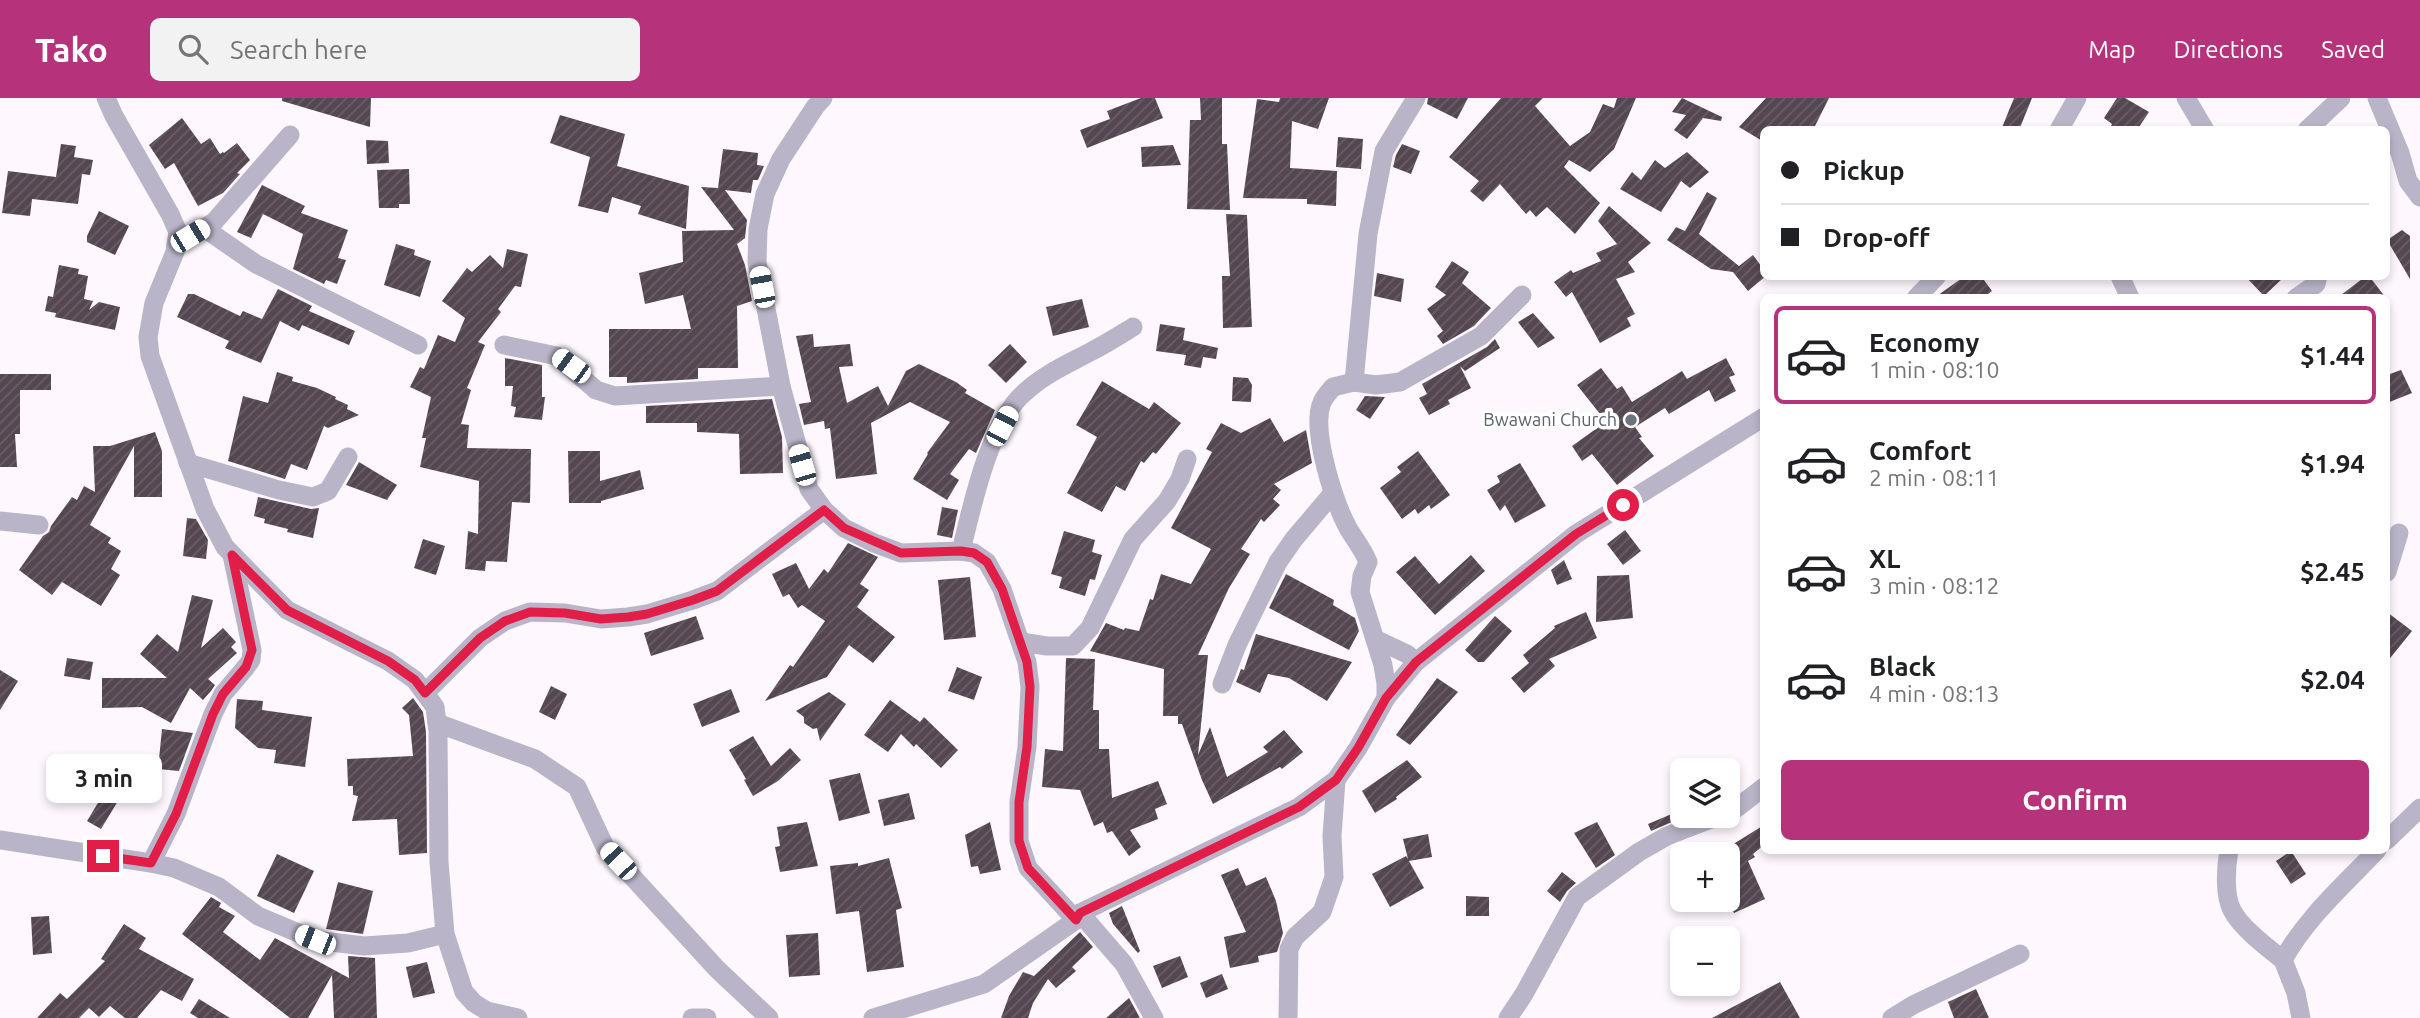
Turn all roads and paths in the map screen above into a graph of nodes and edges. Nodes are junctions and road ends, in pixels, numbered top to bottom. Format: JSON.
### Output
{"nodes":[{"id":1,"x":106,"y":98,"type":"edge"},
{"id":2,"x":823,"y":98,"type":"edge"},
{"id":3,"x":1416,"y":98,"type":"edge"},
{"id":4,"x":2077,"y":98,"type":"edge"},
{"id":5,"x":2186,"y":98,"type":"edge"},
{"id":6,"x":2341,"y":98,"type":"edge"},
{"id":7,"x":2377,"y":98,"type":"edge"},
{"id":8,"x":2061,"y":126,"type":"edge"},
{"id":9,"x":2203,"y":126,"type":"edge"},
{"id":10,"x":2311,"y":126,"type":"edge"},
{"id":11,"x":2386,"y":126,"type":"edge"},
{"id":12,"x":290,"y":135,"type":"dead end"},
{"id":13,"x":2393,"y":147,"type":"edge"},
{"id":14,"x":2420,"y":155,"type":"edge"},
{"id":15,"x":2420,"y":197,"type":"edge"},
{"id":16,"x":204,"y":228,"type":"junction"},
{"id":17,"x":176,"y":244,"type":"junction"},
{"id":18,"x":1933,"y":280,"type":"edge"},
{"id":19,"x":2317,"y":280,"type":"edge"},
{"id":20,"x":1920,"y":294,"type":"edge"},
{"id":21,"x":2302,"y":294,"type":"edge"},
{"id":22,"x":1522,"y":295,"type":"dead end"},
{"id":23,"x":1133,"y":327,"type":"dead end"},
{"id":24,"x":418,"y":345,"type":"dead end"},
{"id":25,"x":504,"y":345,"type":"dead end"},
{"id":26,"x":1354,"y":382,"type":"junction"},
{"id":27,"x":781,"y":386,"type":"junction"},
{"id":28,"x":1760,"y":419,"type":"edge"},
{"id":29,"x":348,"y":457,"type":"dead end"},
{"id":30,"x":1187,"y":459,"type":"dead end"},
{"id":31,"x":188,"y":463,"type":"junction"},
{"id":32,"x":1333,"y":494,"type":"junction"},
{"id":33,"x":824,"y":510,"type":"junction"},
{"id":34,"x":0,"y":521,"type":"edge"},
{"id":35,"x":39,"y":525,"type":"dead end"},
{"id":36,"x":2399,"y":533,"type":"dead end"},
{"id":37,"x":961,"y":551,"type":"junction"},
{"id":38,"x":232,"y":555,"type":"junction"},
{"id":39,"x":2390,"y":562,"type":"edge"},
{"id":40,"x":1375,"y":639,"type":"junction"},
{"id":41,"x":1021,"y":642,"type":"junction"},
{"id":42,"x":1416,"y":662,"type":"junction"},
{"id":43,"x":1222,"y":684,"type":"dead end"},
{"id":44,"x":425,"y":693,"type":"junction"},
{"id":45,"x":1386,"y":698,"type":"junction"},
{"id":46,"x":437,"y":723,"type":"junction"},
{"id":47,"x":1336,"y":780,"type":"junction"},
{"id":48,"x":1760,"y":790,"type":"edge"},
{"id":49,"x":1740,"y":804,"type":"edge"},
{"id":50,"x":2420,"y":808,"type":"edge"},
{"id":51,"x":1688,"y":828,"type":"edge"},
{"id":52,"x":2390,"y":837,"type":"edge"},
{"id":53,"x":0,"y":841,"type":"edge"},
{"id":54,"x":2228,"y":854,"type":"edge"},
{"id":55,"x":2373,"y":854,"type":"edge"},
{"id":56,"x":151,"y":863,"type":"junction"},
{"id":57,"x":1078,"y":917,"type":"junction"},
{"id":58,"x":446,"y":934,"type":"junction"},
{"id":59,"x":2020,"y":954,"type":"dead end"},
{"id":60,"x":2283,"y":960,"type":"junction"},
{"id":61,"x":488,"y":1015,"type":"edge"},
{"id":62,"x":518,"y":1018,"type":"edge"},
{"id":63,"x":693,"y":1018,"type":"edge"},
{"id":64,"x":707,"y":1018,"type":"edge"},
{"id":65,"x":769,"y":1018,"type":"edge"},
{"id":66,"x":873,"y":1018,"type":"edge"},
{"id":67,"x":1154,"y":1018,"type":"edge"},
{"id":68,"x":1288,"y":1018,"type":"edge"},
{"id":69,"x":1508,"y":1018,"type":"edge"},
{"id":70,"x":1892,"y":1018,"type":"edge"},
{"id":71,"x":2301,"y":1018,"type":"edge"}],
"edges":[{"from":1,"to":17,"type":"street"},
{"from":2,"to":27,"type":"street"},
{"from":3,"to":26,"type":"street"},
{"from":4,"to":8,"type":"street"},
{"from":5,"to":9,"type":"street"},
{"from":6,"to":10,"type":"street"},
{"from":7,"to":11,"type":"street"},
{"from":12,"to":16,"type":"street"},
{"from":13,"to":14,"type":"street"},
{"from":13,"to":15,"type":"street"},
{"from":16,"to":17,"type":"street"},
{"from":16,"to":24,"type":"street"},
{"from":17,"to":31,"type":"street"},
{"from":18,"to":20,"type":"street"},
{"from":19,"to":21,"type":"street"},
{"from":22,"to":26,"type":"street"},
{"from":23,"to":37,"type":"street"},
{"from":25,"to":27,"type":"street"},
{"from":26,"to":32,"type":"street"},
{"from":27,"to":33,"type":"street"},
{"from":28,"to":42,"type":"street"},
{"from":29,"to":31,"type":"street"},
{"from":30,"to":41,"type":"street"},
{"from":31,"to":38,"type":"street"},
{"from":32,"to":40,"type":"street"},
{"from":32,"to":43,"type":"street"},
{"from":33,"to":37,"type":"street"},
{"from":33,"to":44,"type":"street"},
{"from":34,"to":35,"type":"street"},
{"from":36,"to":39,"type":"street"},
{"from":37,"to":41,"type":"street"},
{"from":38,"to":44,"type":"street"},
{"from":38,"to":56,"type":"street"},
{"from":40,"to":42,"type":"street"},
{"from":40,"to":45,"type":"street"},
{"from":41,"to":57,"type":"street"},
{"from":42,"to":45,"type":"street"},
{"from":44,"to":46,"type":"street"},
{"from":45,"to":47,"type":"street"},
{"from":46,"to":58,"type":"street"},
{"from":46,"to":65,"type":"street"},
{"from":47,"to":57,"type":"street"},
{"from":47,"to":68,"type":"street"},
{"from":48,"to":49,"type":"street"},
{"from":50,"to":52,"type":"street"},
{"from":51,"to":69,"type":"street"},
{"from":53,"to":56,"type":"street"},
{"from":54,"to":60,"type":"street"},
{"from":55,"to":60,"type":"street"},
{"from":56,"to":58,"type":"street"},
{"from":57,"to":66,"type":"street"},
{"from":57,"to":67,"type":"street"},
{"from":58,"to":61,"type":"street"},
{"from":59,"to":70,"type":"street"},
{"from":60,"to":71,"type":"street"},
{"from":61,"to":62,"type":"street"},
{"from":63,"to":64,"type":"street"}]}
